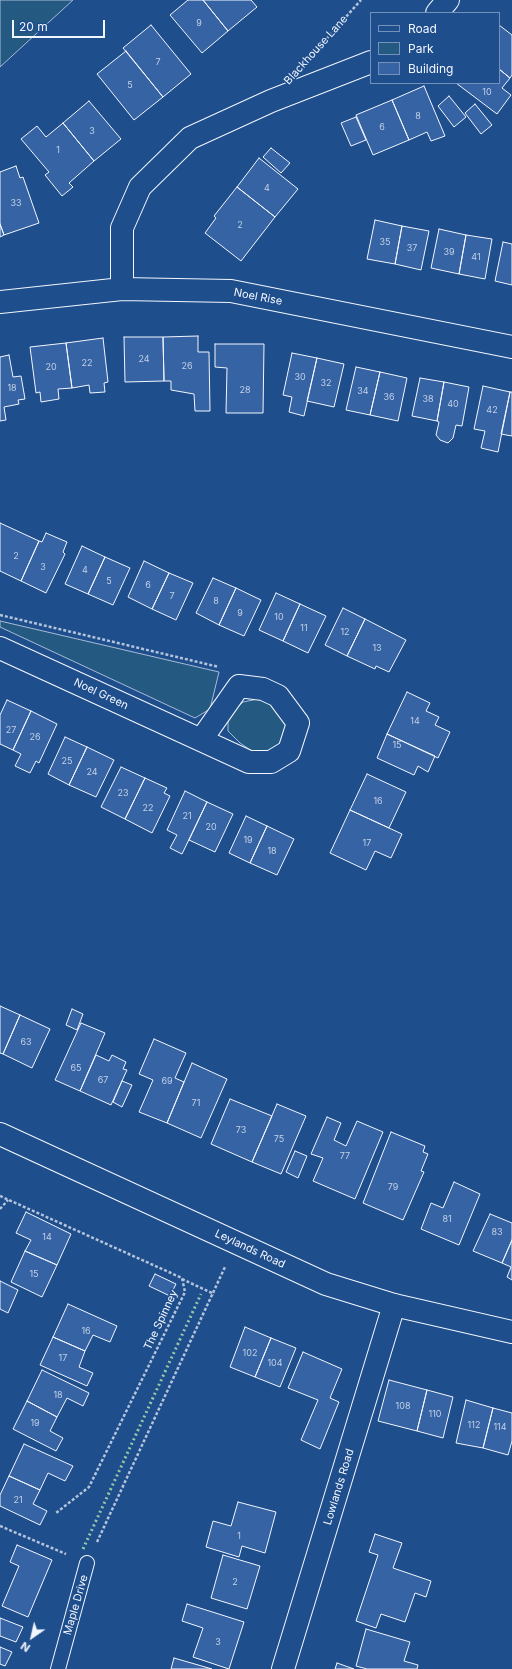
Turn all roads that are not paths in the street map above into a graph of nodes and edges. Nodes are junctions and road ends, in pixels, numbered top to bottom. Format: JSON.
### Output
{"nodes":[{"id":1,"x":448,"y":0,"type":"edge"},
{"id":2,"x":438,"y":12,"type":"edge"},
{"id":3,"x":370,"y":62,"type":"edge"},
{"id":4,"x":122,"y":289,"type":"junction"},
{"id":5,"x":0,"y":302,"type":"edge"},
{"id":6,"x":512,"y":347,"type":"edge"},
{"id":7,"x":0,"y":648,"type":"edge"},
{"id":8,"x":201,"y":740,"type":"junction"},
{"id":9,"x":0,"y":1134,"type":"edge"},
{"id":10,"x":394,"y":1305,"type":"junction"},
{"id":11,"x":512,"y":1332,"type":"edge"},
{"id":12,"x":87,"y":1563,"type":"road end"},
{"id":13,"x":58,"y":1669,"type":"edge"},
{"id":14,"x":283,"y":1669,"type":"edge"}],
"edges":[{"from":1,"to":2,"type":"street"},
{"from":3,"to":4,"type":"street","name":"Blackhouse Lane"},
{"from":4,"to":5,"type":"street","name":"Noel Rise"},
{"from":4,"to":6,"type":"street","name":"Noel Rise"},
{"from":7,"to":8,"type":"street","name":"Noel Green"},
{"from":8,"to":8,"type":"street","name":"Noel Green"},
{"from":9,"to":10,"type":"street","name":"Leylands Road"},
{"from":10,"to":11,"type":"street","name":"Leylands Road"},
{"from":10,"to":14,"type":"street","name":"Lowlands Road"},
{"from":12,"to":13,"type":"lane","name":"Maple Drive"}]}
